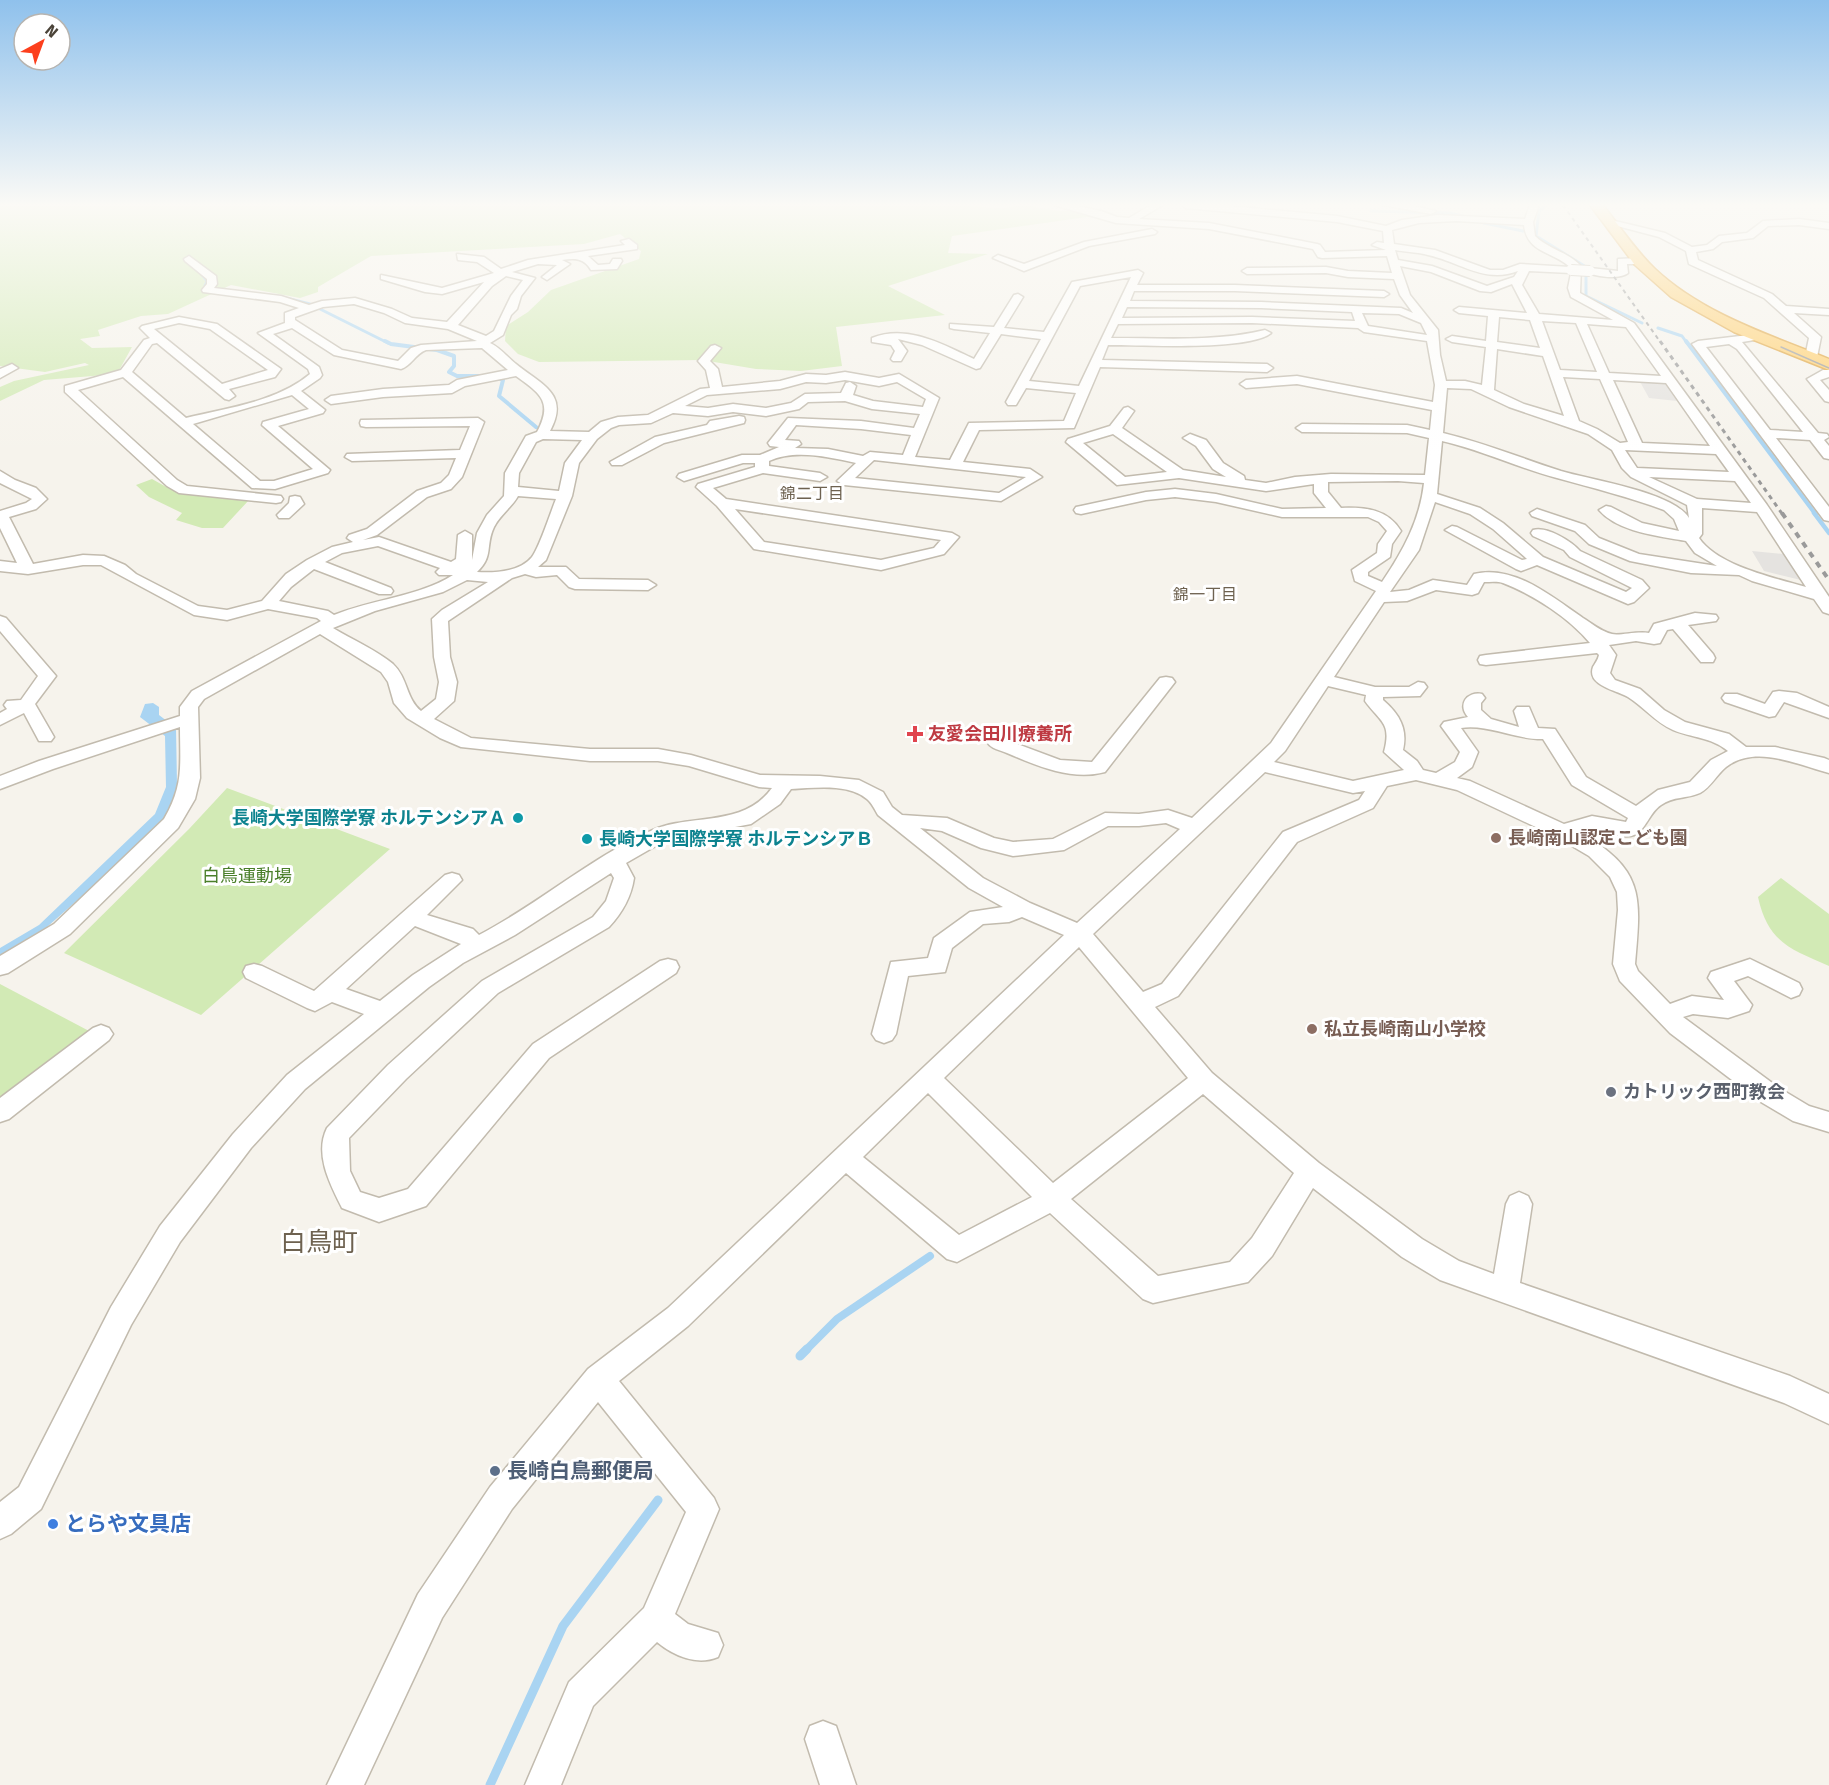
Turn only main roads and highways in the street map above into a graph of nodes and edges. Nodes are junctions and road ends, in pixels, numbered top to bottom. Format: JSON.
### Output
{"nodes":[{"id":1,"x":1671,"y":288,"type":"edge"},
{"id":2,"x":1757,"y":337,"type":"junction"},
{"id":3,"x":1828,"y":370,"type":"edge"}],
"edges":[{"from":1,"to":2,"type":"highway"},
{"from":2,"to":3,"type":"highway"},
{"from":2,"to":3,"type":"highway"}]}
